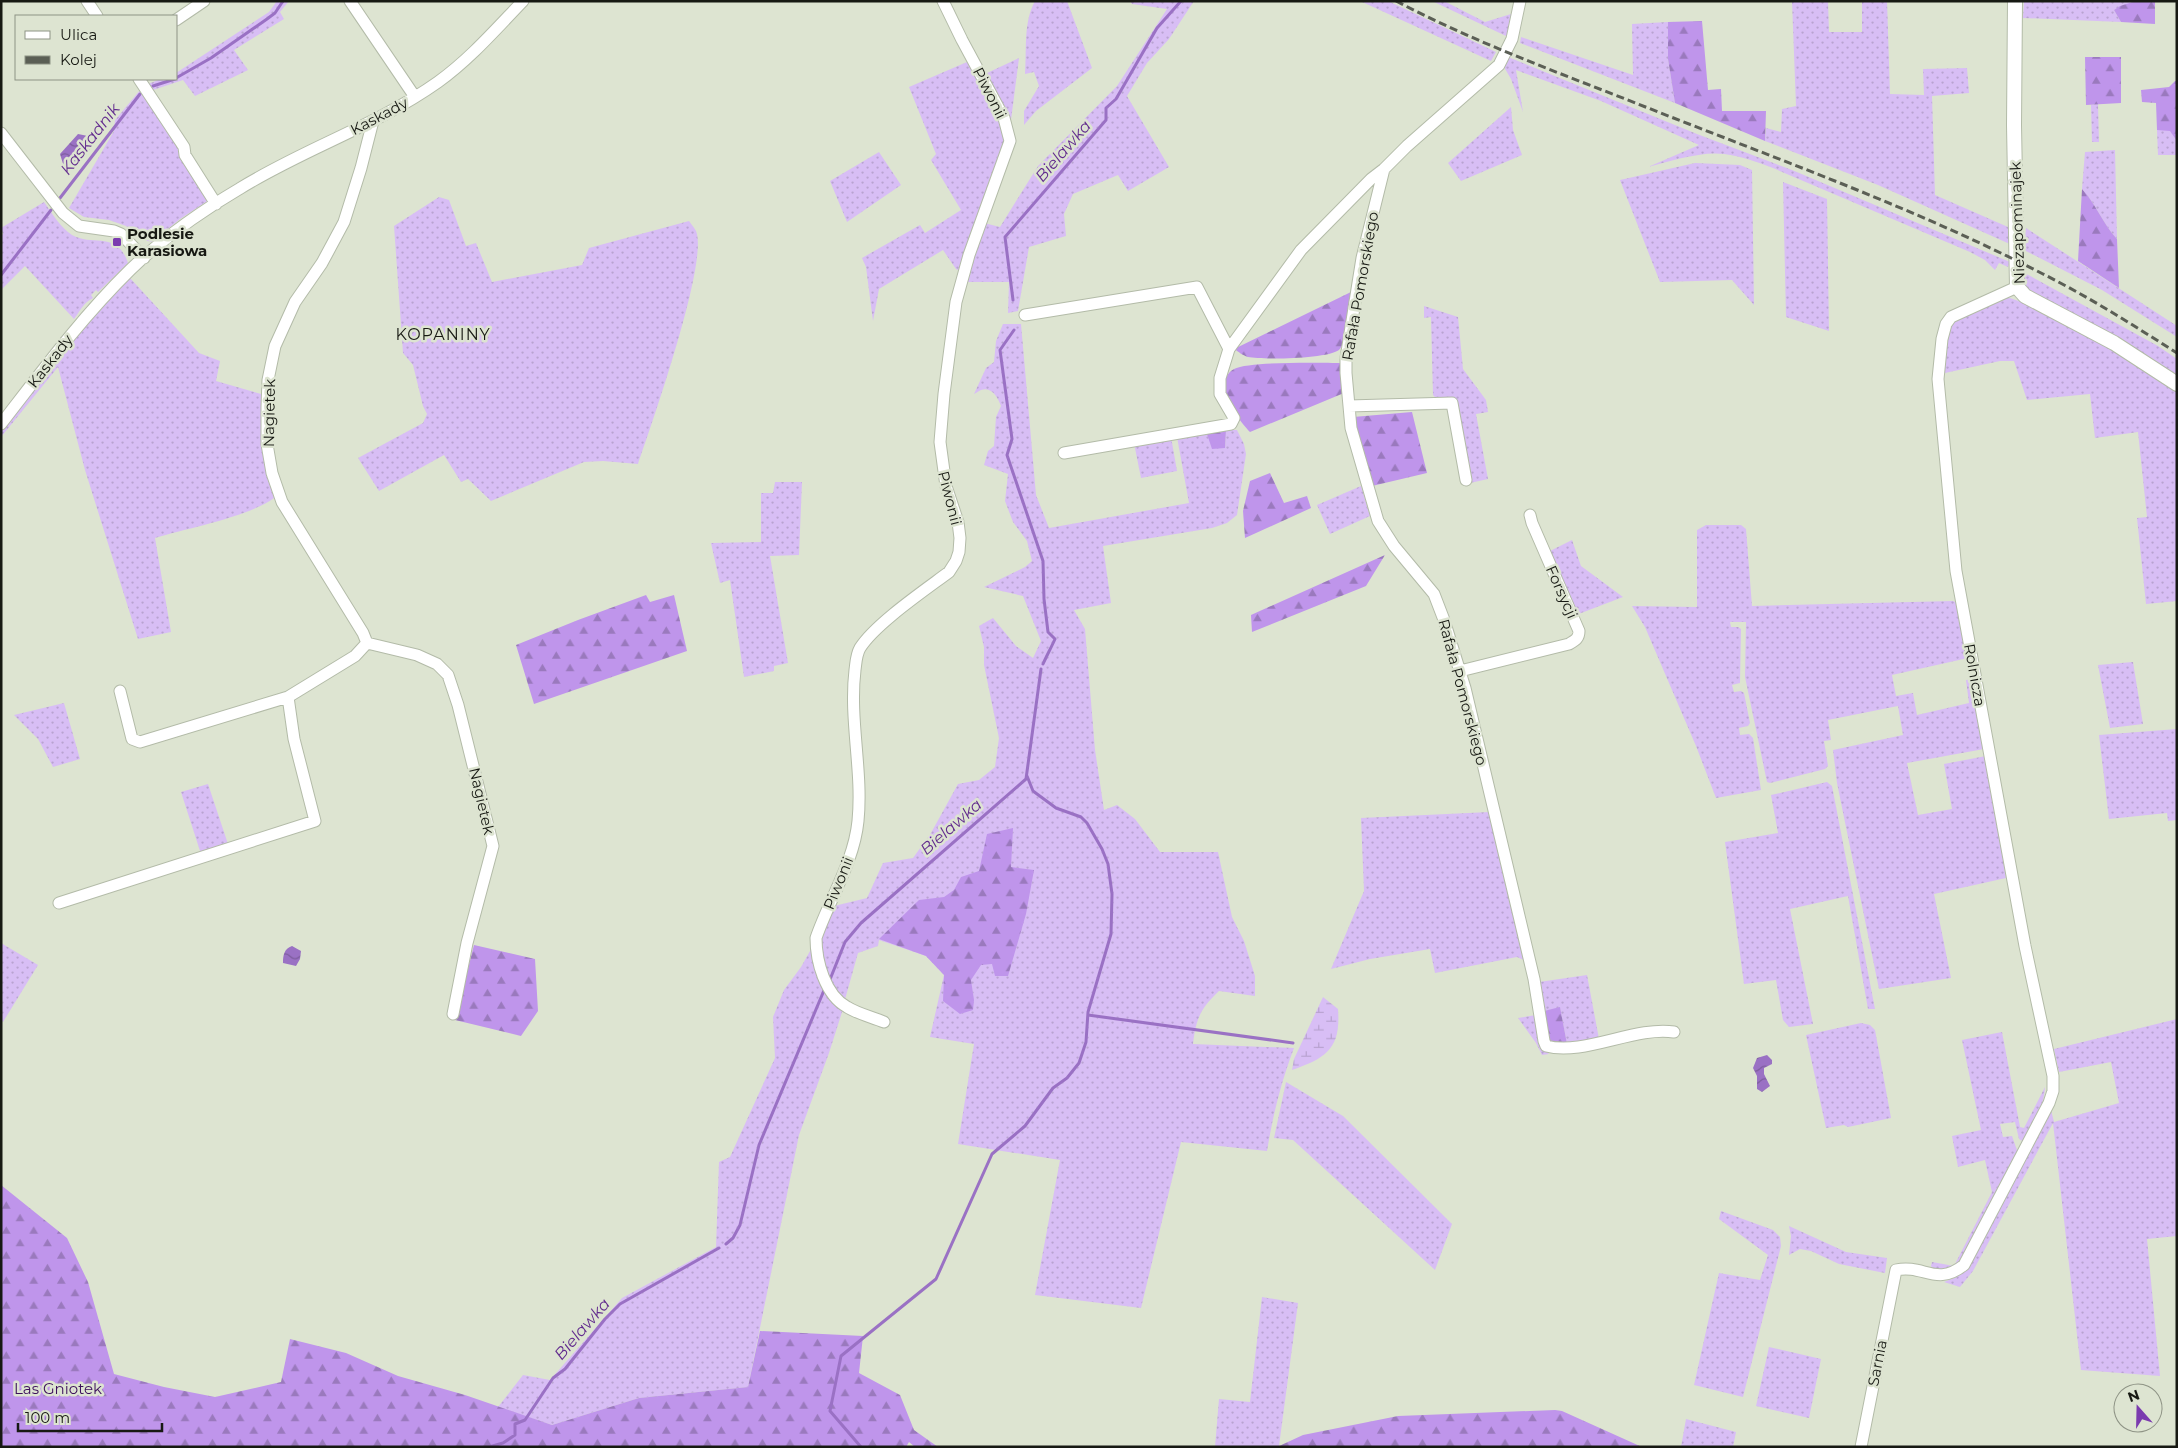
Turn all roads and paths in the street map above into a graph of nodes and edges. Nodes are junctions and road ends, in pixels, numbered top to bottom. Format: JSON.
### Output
{"nodes":[{"id":1,"x":87,"y":1,"type":"edge"},
{"id":2,"x":204,"y":1,"type":"edge"},
{"id":3,"x":350,"y":1,"type":"edge"},
{"id":4,"x":523,"y":1,"type":"edge"},
{"id":5,"x":944,"y":1,"type":"edge"},
{"id":6,"x":1520,"y":1,"type":"edge"},
{"id":7,"x":2015,"y":1,"type":"edge"},
{"id":8,"x":96,"y":15,"type":"edge"},
{"id":9,"x":178,"y":19,"type":"edge"},
{"id":10,"x":140,"y":80,"type":"edge"},
{"id":11,"x":415,"y":97,"type":"junction"},
{"id":12,"x":373,"y":120,"type":"junction"},
{"id":13,"x":1,"y":133,"type":"edge"},
{"id":14,"x":1384,"y":169,"type":"junction"},
{"id":15,"x":216,"y":204,"type":"junction"},
{"id":16,"x":144,"y":258,"type":"junction"},
{"id":17,"x":2017,"y":287,"type":"junction"},
{"id":18,"x":1025,"y":315,"type":"dead end"},
{"id":19,"x":1229,"y":349,"type":"junction"},
{"id":20,"x":2177,"y":384,"type":"edge"},
{"id":21,"x":1349,"y":406,"type":"junction"},
{"id":22,"x":1,"y":424,"type":"edge"},
{"id":23,"x":1064,"y":453,"type":"dead end"},
{"id":24,"x":1466,"y":480,"type":"dead end"},
{"id":25,"x":1530,"y":515,"type":"dead end"},
{"id":26,"x":368,"y":643,"type":"junction"},
{"id":27,"x":1460,"y":671,"type":"junction"},
{"id":28,"x":120,"y":691,"type":"dead end"},
{"id":29,"x":288,"y":697,"type":"junction"},
{"id":30,"x":59,"y":903,"type":"dead end"},
{"id":31,"x":453,"y":1014,"type":"dead end"},
{"id":32,"x":884,"y":1022,"type":"dead end"},
{"id":33,"x":1674,"y":1032,"type":"dead end"},
{"id":34,"x":1894,"y":1278,"type":"joint"},
{"id":35,"x":1861,"y":1447,"type":"edge"}],
"edges":[{"from":1,"to":8,"type":"street"},
{"from":2,"to":9,"type":"street"},
{"from":3,"to":11,"type":"street"},
{"from":4,"to":11,"type":"street","name":"Kaskady"},
{"from":5,"to":32,"type":"street","name":"Piwonii"},
{"from":6,"to":14,"type":"street","name":"Rafała Pomorskiego"},
{"from":7,"to":17,"type":"street","name":"Niezapominajek"},
{"from":10,"to":15,"type":"street"},
{"from":11,"to":12,"type":"street","name":"Kaskady"},
{"from":12,"to":15,"type":"street","name":"Kaskady"},
{"from":12,"to":26,"type":"street","name":"Nagietek"},
{"from":13,"to":16,"type":"street"},
{"from":14,"to":19,"type":"street","name":"Rafała Pomorskiego"},
{"from":14,"to":21,"type":"street","name":"Rafała Pomorskiego"},
{"from":15,"to":16,"type":"street","name":"Kaskady"},
{"from":16,"to":22,"type":"street","name":"Kaskady"},
{"from":17,"to":20,"type":"street","name":"Niezapominajek"},
{"from":17,"to":34,"type":"street","name":"Rolnicza"},
{"from":18,"to":19,"type":"street"},
{"from":19,"to":23,"type":"street","name":"Rafała Pomorskiego"},
{"from":21,"to":24,"type":"street"},
{"from":21,"to":27,"type":"street","name":"Rafała Pomorskiego"},
{"from":25,"to":27,"type":"street","name":"Forsycji"},
{"from":26,"to":29,"type":"street"},
{"from":26,"to":31,"type":"street","name":"Nagietek"},
{"from":27,"to":33,"type":"street","name":"Rafała Pomorskiego"},
{"from":28,"to":29,"type":"street"},
{"from":29,"to":30,"type":"street"},
{"from":34,"to":35,"type":"street","name":"Sarnia"}]}
